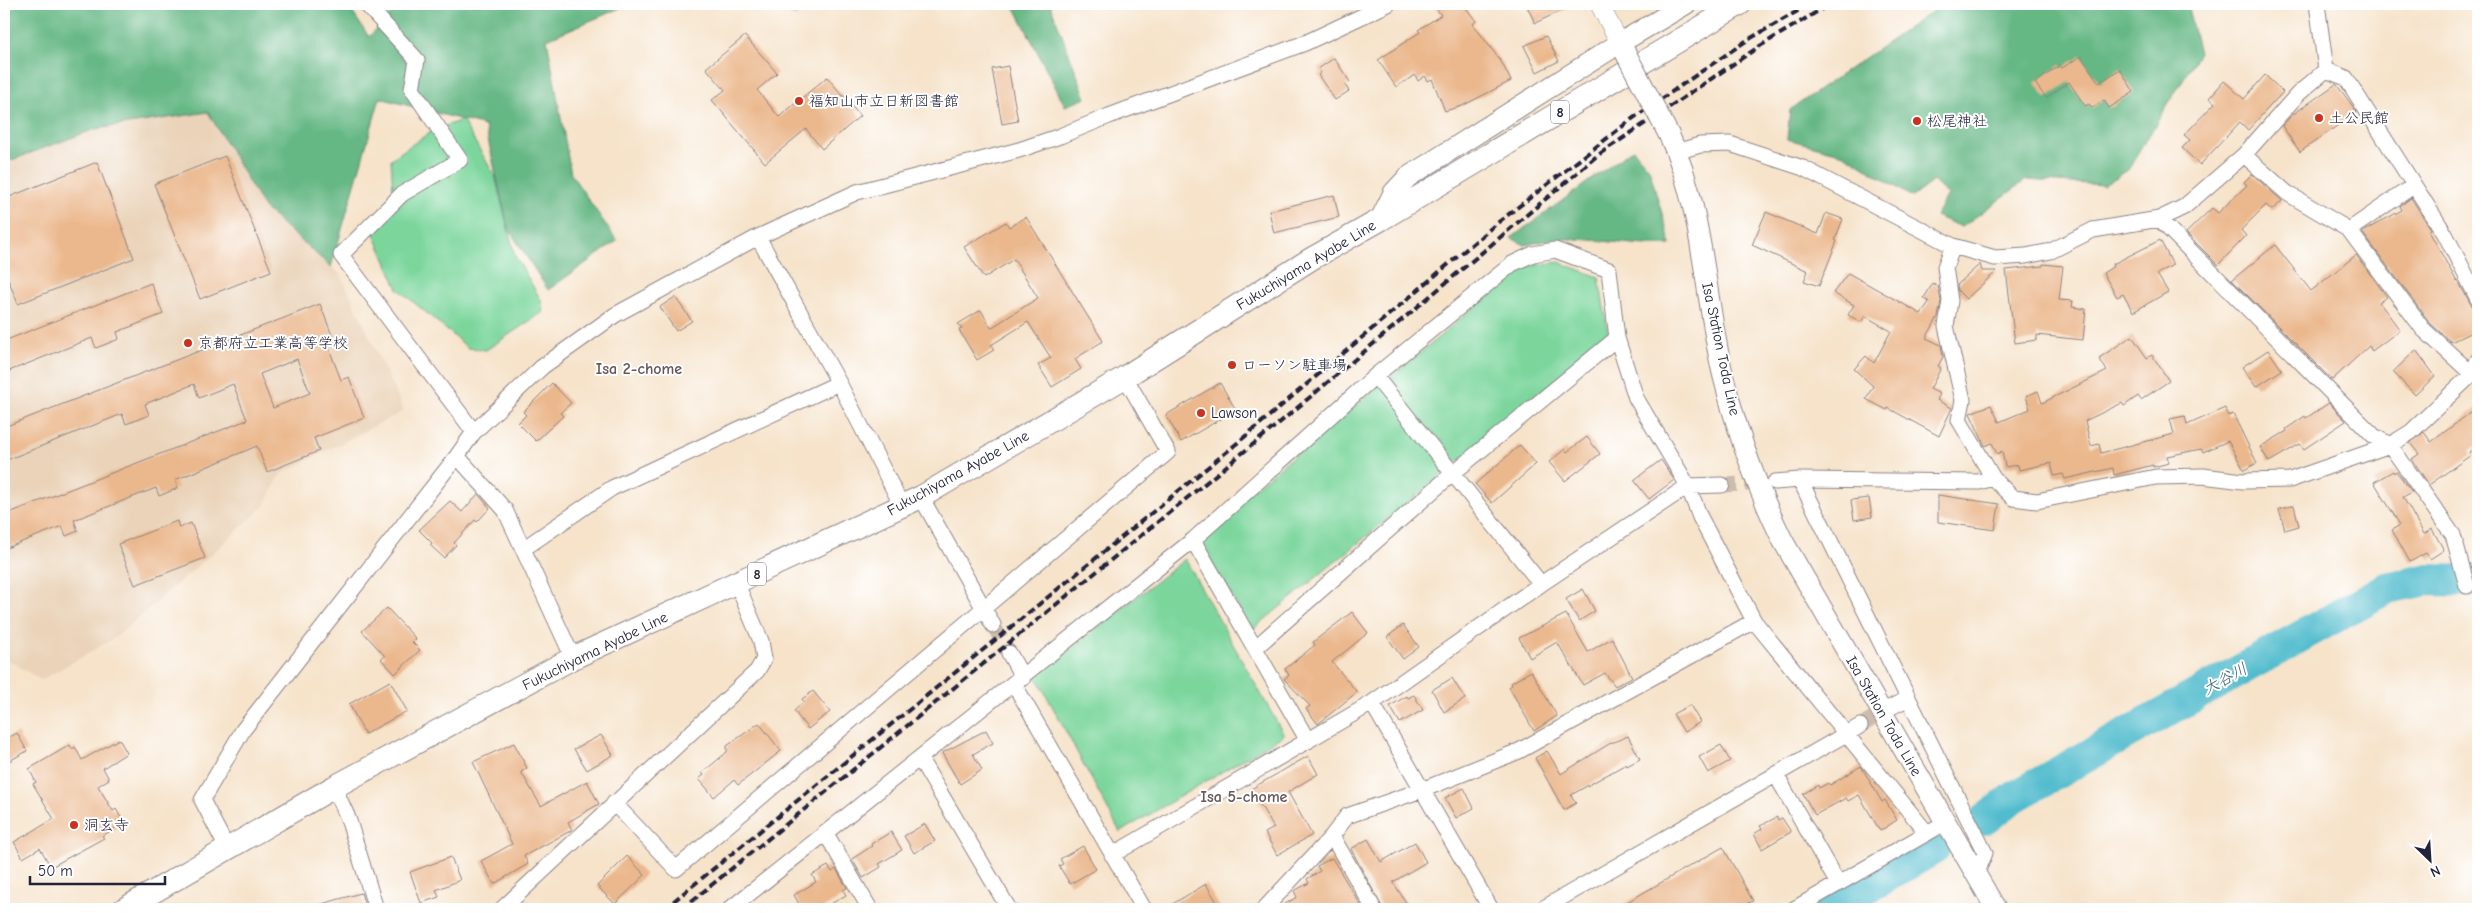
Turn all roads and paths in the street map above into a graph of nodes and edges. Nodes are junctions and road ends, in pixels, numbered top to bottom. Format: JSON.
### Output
{"nodes":[{"id":1,"x":366,"y":4,"type":"edge"},
{"id":2,"x":1388,"y":4,"type":"edge"},
{"id":3,"x":1599,"y":4,"type":"edge"},
{"id":4,"x":1686,"y":4,"type":"edge"},
{"id":5,"x":1740,"y":4,"type":"edge"},
{"id":6,"x":2317,"y":4,"type":"edge"},
{"id":7,"x":1623,"y":47,"type":"junction"},
{"id":8,"x":2326,"y":70,"type":"junction"},
{"id":9,"x":1672,"y":144,"type":"junction"},
{"id":10,"x":2244,"y":155,"type":"junction"},
{"id":11,"x":2413,"y":186,"type":"junction"},
{"id":12,"x":2159,"y":219,"type":"junction"},
{"id":13,"x":1380,"y":220,"type":"junction"},
{"id":14,"x":2349,"y":230,"type":"junction"},
{"id":15,"x":758,"y":237,"type":"junction"},
{"id":16,"x":1953,"y":246,"type":"junction"},
{"id":17,"x":2478,"y":299,"type":"edge"},
{"id":18,"x":1617,"y":338,"type":"junction"},
{"id":19,"x":2478,"y":360,"type":"edge"},
{"id":20,"x":2472,"y":374,"type":"junction"},
{"id":21,"x":1375,"y":376,"type":"junction"},
{"id":22,"x":1125,"y":377,"type":"junction"},
{"id":23,"x":839,"y":383,"type":"junction"},
{"id":24,"x":474,"y":432,"type":"junction"},
{"id":25,"x":2390,"y":445,"type":"junction"},
{"id":26,"x":458,"y":456,"type":"junction"},
{"id":27,"x":1452,"y":474,"type":"junction"},
{"id":28,"x":1993,"y":478,"type":"junction"},
{"id":29,"x":1800,"y":480,"type":"junction"},
{"id":30,"x":1776,"y":482,"type":"tunnel mouth"},
{"id":31,"x":1722,"y":485,"type":"tunnel mouth"},
{"id":32,"x":1688,"y":486,"type":"junction"},
{"id":33,"x":912,"y":501,"type":"junction"},
{"id":34,"x":1193,"y":540,"type":"junction"},
{"id":35,"x":523,"y":549,"type":"junction"},
{"id":36,"x":737,"y":584,"type":"junction"},
{"id":37,"x":1541,"y":584,"type":"junction"},
{"id":38,"x":2467,"y":586,"type":"dead end"},
{"id":39,"x":983,"y":609,"type":"junction"},
{"id":40,"x":1754,"y":621,"type":"junction"},
{"id":41,"x":993,"y":625,"type":"tunnel mouth"},
{"id":42,"x":1255,"y":648,"type":"junction"},
{"id":43,"x":1009,"y":652,"type":"tunnel mouth"},
{"id":44,"x":573,"y":658,"type":"junction"},
{"id":45,"x":1018,"y":681,"type":"junction"},
{"id":46,"x":1907,"y":699,"type":"junction"},
{"id":47,"x":1372,"y":703,"type":"junction"},
{"id":48,"x":1891,"y":707,"type":"tunnel mouth"},
{"id":49,"x":1853,"y":729,"type":"junction"},
{"id":50,"x":1308,"y":740,"type":"junction"},
{"id":51,"x":920,"y":759,"type":"junction"},
{"id":52,"x":1776,"y":775,"type":"junction"},
{"id":53,"x":334,"y":787,"type":"junction"},
{"id":54,"x":1422,"y":790,"type":"junction"},
{"id":55,"x":614,"y":802,"type":"junction"},
{"id":56,"x":1946,"y":823,"type":"junction"},
{"id":57,"x":825,"y":832,"type":"junction"},
{"id":58,"x":1927,"y":833,"type":"junction"},
{"id":59,"x":1332,"y":836,"type":"junction"},
{"id":60,"x":228,"y":850,"type":"junction"},
{"id":61,"x":1112,"y":855,"type":"junction"},
{"id":62,"x":1976,"y":874,"type":"junction"},
{"id":63,"x":1838,"y":884,"type":"junction"},
{"id":64,"x":124,"y":909,"type":"edge"},
{"id":65,"x":376,"y":909,"type":"edge"},
{"id":66,"x":502,"y":909,"type":"edge"},
{"id":67,"x":730,"y":909,"type":"edge"},
{"id":68,"x":870,"y":909,"type":"edge"},
{"id":69,"x":1009,"y":909,"type":"edge"},
{"id":70,"x":1144,"y":909,"type":"edge"},
{"id":71,"x":1265,"y":909,"type":"edge"},
{"id":72,"x":1374,"y":909,"type":"edge"},
{"id":73,"x":1491,"y":909,"type":"edge"},
{"id":74,"x":1542,"y":909,"type":"edge"},
{"id":75,"x":1794,"y":909,"type":"edge"},
{"id":76,"x":1996,"y":909,"type":"edge"}],
"edges":[{"from":1,"to":24,"type":"street"},
{"from":2,"to":15,"type":"street"},
{"from":3,"to":7,"type":"street"},
{"from":4,"to":7,"type":"main road"},
{"from":5,"to":13,"type":"main road","name":"Fukuchiyama Ayabe Line","number":"8"},
{"from":6,"to":8,"type":"street"},
{"from":7,"to":9,"type":"main road","name":"Isa Station Toda Line","bridge":true},
{"from":7,"to":13,"type":"main road"},
{"from":8,"to":10,"type":"street"},
{"from":8,"to":11,"type":"street"},
{"from":9,"to":16,"type":"street"},
{"from":9,"to":56,"type":"main road","name":"Isa Station Toda Line"},
{"from":10,"to":12,"type":"street"},
{"from":10,"to":14,"type":"street"},
{"from":11,"to":14,"type":"street"},
{"from":11,"to":17,"type":"street"},
{"from":12,"to":16,"type":"street"},
{"from":12,"to":25,"type":"street"},
{"from":13,"to":22,"type":"main road","name":"Fukuchiyama Ayabe Line","number":"8"},
{"from":14,"to":20,"type":"street"},
{"from":15,"to":23,"type":"street"},
{"from":15,"to":24,"type":"street"},
{"from":16,"to":28,"type":"street"},
{"from":18,"to":21,"type":"street"},
{"from":18,"to":27,"type":"street"},
{"from":18,"to":32,"type":"street"},
{"from":19,"to":20,"type":"street"},
{"from":20,"to":25,"type":"street"},
{"from":21,"to":27,"type":"street"},
{"from":21,"to":34,"type":"street"},
{"from":22,"to":33,"type":"main road","name":"Fukuchiyama Ayabe Line","number":"8"},
{"from":22,"to":39,"type":"street"},
{"from":23,"to":33,"type":"street"},
{"from":23,"to":35,"type":"street"},
{"from":24,"to":26,"type":"street"},
{"from":25,"to":28,"type":"street"},
{"from":25,"to":38,"type":"street"},
{"from":26,"to":35,"type":"street"},
{"from":26,"to":60,"type":"street"},
{"from":27,"to":37,"type":"street"},
{"from":27,"to":42,"type":"street"},
{"from":28,"to":29,"type":"street"},
{"from":29,"to":30,"type":"street"},
{"from":29,"to":46,"type":"street"},
{"from":31,"to":32,"type":"street"},
{"from":32,"to":37,"type":"street"},
{"from":32,"to":40,"type":"street"},
{"from":33,"to":36,"type":"main road","name":"Fukuchiyama Ayabe Line","number":"8"},
{"from":33,"to":39,"type":"street"},
{"from":34,"to":42,"type":"street"},
{"from":34,"to":45,"type":"street"},
{"from":35,"to":44,"type":"street"},
{"from":36,"to":44,"type":"main road","name":"Fukuchiyama Ayabe Line","number":"8"},
{"from":36,"to":55,"type":"street"},
{"from":37,"to":47,"type":"street"},
{"from":39,"to":41,"type":"street"},
{"from":39,"to":55,"type":"street"},
{"from":40,"to":49,"type":"street"},
{"from":40,"to":54,"type":"street"},
{"from":42,"to":50,"type":"street"},
{"from":43,"to":45,"type":"street"},
{"from":44,"to":53,"type":"main road","name":"Fukuchiyama Ayabe Line","number":"8"},
{"from":45,"to":51,"type":"street"},
{"from":45,"to":61,"type":"street"},
{"from":46,"to":48,"type":"street"},
{"from":46,"to":62,"type":"street"},
{"from":47,"to":50,"type":"street"},
{"from":47,"to":54,"type":"street"},
{"from":49,"to":52,"type":"street"},
{"from":49,"to":58,"type":"street"},
{"from":50,"to":61,"type":"street"},
{"from":51,"to":57,"type":"street"},
{"from":51,"to":69,"type":"street"},
{"from":52,"to":63,"type":"street"},
{"from":52,"to":74,"type":"street"},
{"from":53,"to":60,"type":"main road","name":"Fukuchiyama Ayabe Line","number":"8"},
{"from":53,"to":65,"type":"street"},
{"from":54,"to":59,"type":"street"},
{"from":54,"to":73,"type":"street"},
{"from":55,"to":66,"type":"street"},
{"from":56,"to":58,"type":"street"},
{"from":56,"to":62,"type":"main road","name":"Isa Station Toda Line"},
{"from":57,"to":67,"type":"street"},
{"from":57,"to":68,"type":"street"},
{"from":58,"to":63,"type":"street"},
{"from":59,"to":71,"type":"street"},
{"from":59,"to":72,"type":"street"},
{"from":60,"to":64,"type":"main road","name":"Fukuchiyama Ayabe Line","number":"8"},
{"from":61,"to":70,"type":"street"},
{"from":62,"to":76,"type":"main road","name":"Isa Station Toda Line"},
{"from":63,"to":75,"type":"street"}]}
